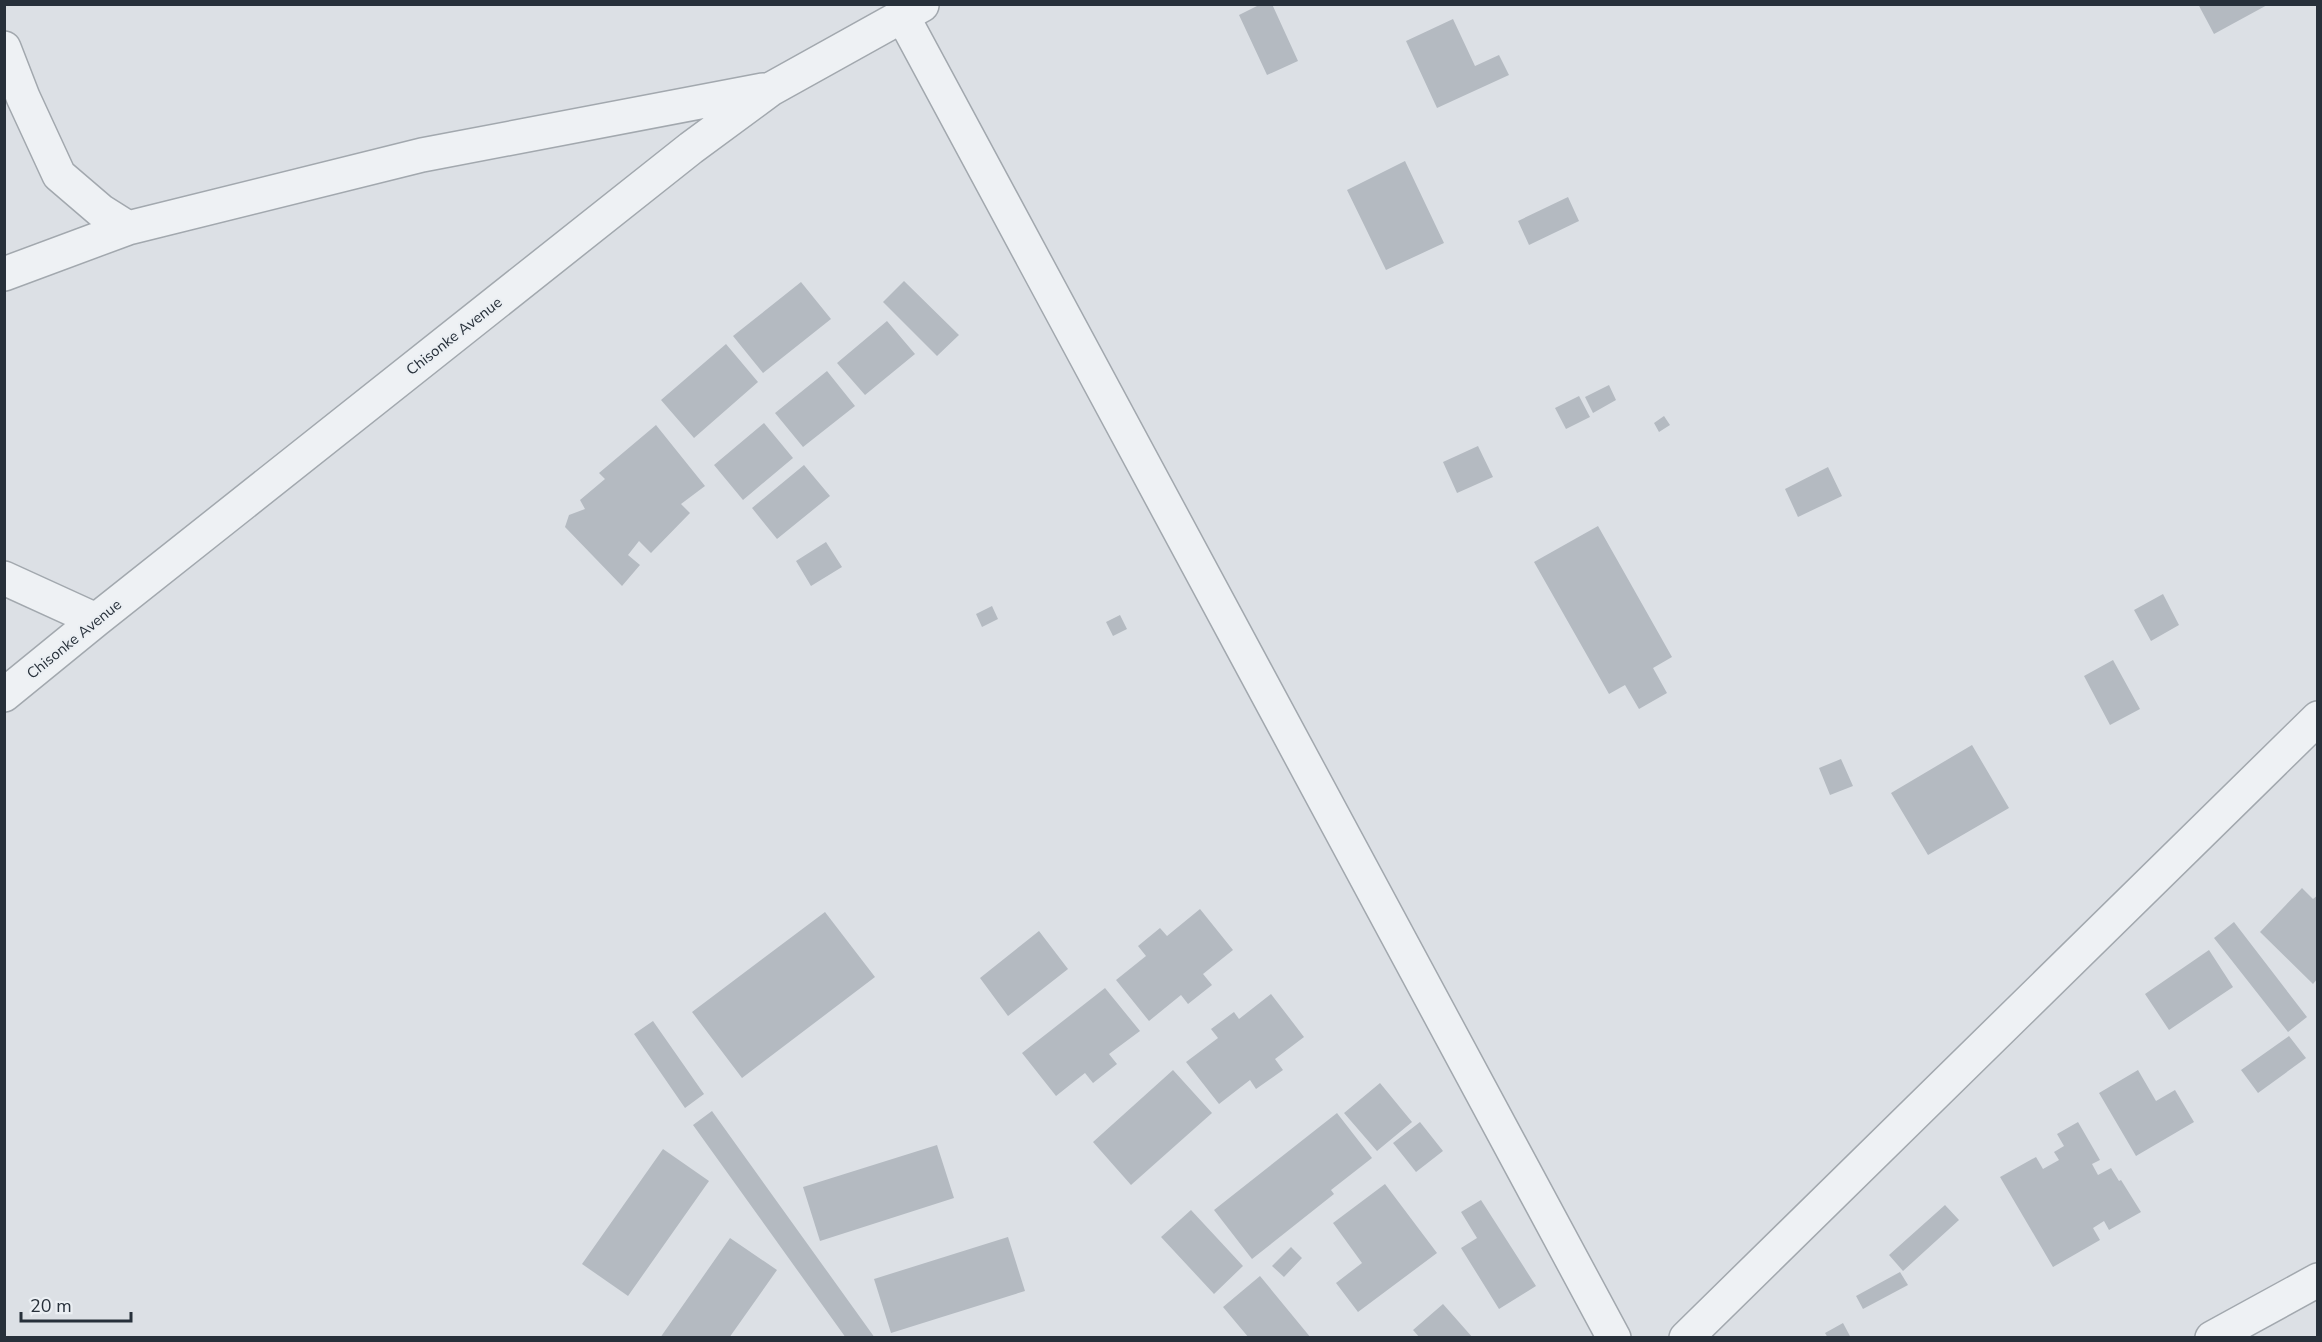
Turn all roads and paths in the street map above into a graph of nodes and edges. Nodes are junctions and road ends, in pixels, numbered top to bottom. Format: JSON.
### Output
{"nodes":[{"id":1,"x":912,"y":10,"type":"edge"},
{"id":2,"x":4,"y":48,"type":"edge"},
{"id":3,"x":771,"y":89,"type":"junction"},
{"id":4,"x":128,"y":228,"type":"junction"},
{"id":5,"x":4,"y":274,"type":"edge"},
{"id":6,"x":4,"y":578,"type":"edge"},
{"id":7,"x":96,"y":620,"type":"junction"},
{"id":8,"x":4,"y":695,"type":"edge"},
{"id":9,"x":2318,"y":718,"type":"edge"},
{"id":10,"x":2318,"y":1281,"type":"edge"},
{"id":11,"x":1614,"y":1338,"type":"edge"},
{"id":12,"x":1686,"y":1338,"type":"edge"},
{"id":13,"x":2212,"y":1338,"type":"edge"}],
"edges":[{"from":1,"to":3,"type":"street","name":"Chisonke Avenue"},
{"from":1,"to":11,"type":"street"},
{"from":2,"to":4,"type":"street"},
{"from":3,"to":4,"type":"street"},
{"from":3,"to":7,"type":"street","name":"Chisonke Avenue"},
{"from":4,"to":5,"type":"street"},
{"from":6,"to":7,"type":"street"},
{"from":7,"to":8,"type":"street","name":"Chisonke Avenue"},
{"from":9,"to":12,"type":"street"},
{"from":10,"to":13,"type":"street"}]}
